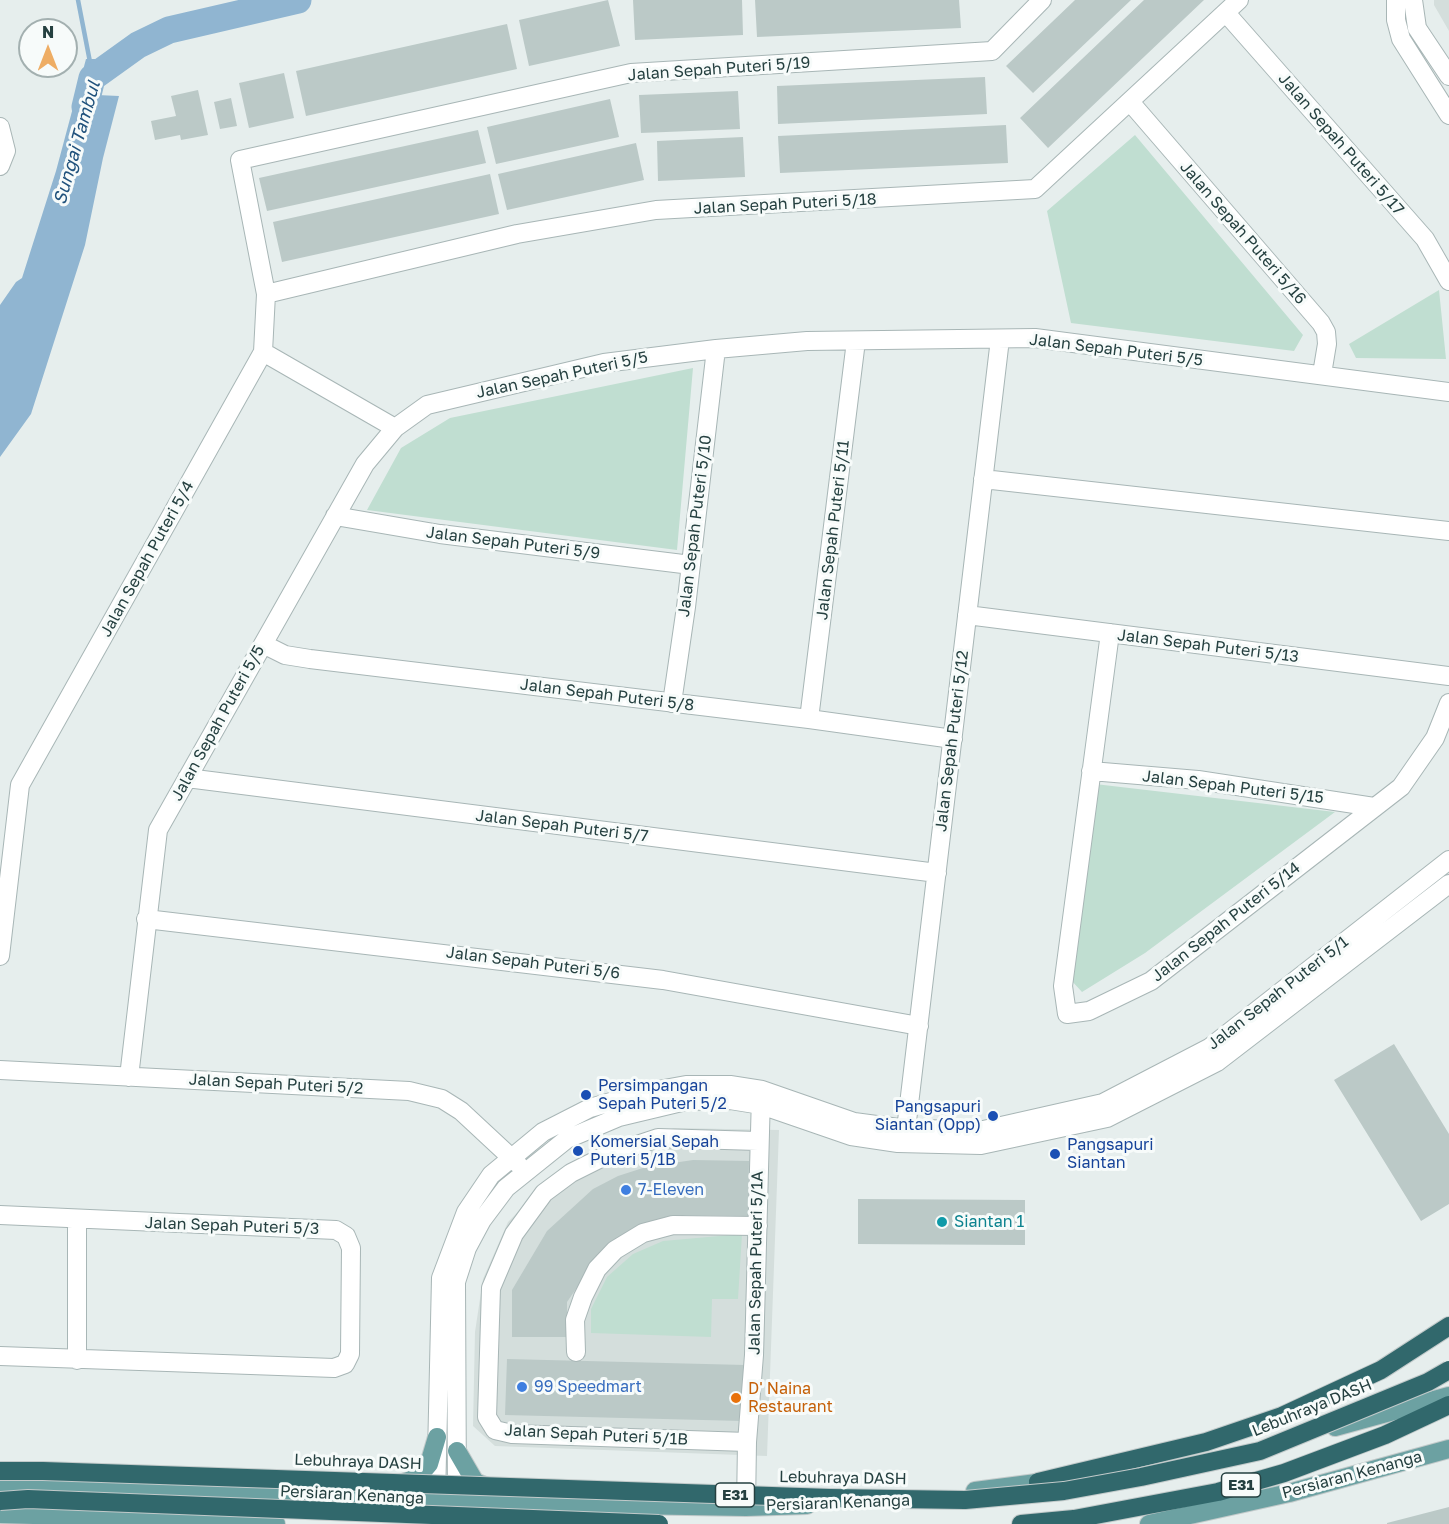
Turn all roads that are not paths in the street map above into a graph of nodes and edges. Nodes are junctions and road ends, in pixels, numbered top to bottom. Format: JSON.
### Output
{"nodes":[{"id":1,"x":1042,"y":0,"type":"edge"},
{"id":2,"x":1396,"y":0,"type":"edge"},
{"id":3,"x":1413,"y":0,"type":"edge"},
{"id":4,"x":1232,"y":6,"type":"edge"},
{"id":5,"x":1449,"y":76,"type":"edge"},
{"id":6,"x":1131,"y":103,"type":"junction"},
{"id":7,"x":1449,"y":115,"type":"edge"},
{"id":8,"x":0,"y":126,"type":"edge"},
{"id":9,"x":240,"y":160,"type":"joint"},
{"id":10,"x":0,"y":166,"type":"edge"},
{"id":11,"x":1449,"y":280,"type":"edge"},
{"id":12,"x":266,"y":294,"type":"junction"},
{"id":13,"x":1000,"y":339,"type":"junction"},
{"id":14,"x":856,"y":340,"type":"junction"},
{"id":15,"x":716,"y":349,"type":"junction"},
{"id":16,"x":263,"y":352,"type":"junction"},
{"id":17,"x":1322,"y":374,"type":"junction"},
{"id":18,"x":1449,"y":392,"type":"edge"},
{"id":19,"x":395,"y":428,"type":"junction"},
{"id":20,"x":984,"y":479,"type":"junction"},
{"id":21,"x":335,"y":516,"type":"junction"},
{"id":22,"x":1449,"y":531,"type":"edge"},
{"id":23,"x":692,"y":565,"type":"junction"},
{"id":24,"x":967,"y":615,"type":"junction"},
{"id":25,"x":1110,"y":633,"type":"junction"},
{"id":26,"x":263,"y":644,"type":"junction"},
{"id":27,"x":1449,"y":675,"type":"edge"},
{"id":28,"x":672,"y":703,"type":"junction"},
{"id":29,"x":1449,"y":703,"type":"edge"},
{"id":30,"x":809,"y":719,"type":"junction"},
{"id":31,"x":953,"y":739,"type":"junction"},
{"id":32,"x":1091,"y":771,"type":"junction"},
{"id":33,"x":187,"y":778,"type":"junction"},
{"id":34,"x":1374,"y":807,"type":"junction"},
{"id":35,"x":1449,"y":860,"type":"edge"},
{"id":36,"x":937,"y":873,"type":"junction"},
{"id":37,"x":1449,"y":884,"type":"edge"},
{"id":38,"x":2,"y":914,"type":"edge"},
{"id":39,"x":146,"y":919,"type":"junction"},
{"id":40,"x":0,"y":956,"type":"edge"},
{"id":41,"x":919,"y":1026,"type":"junction"},
{"id":42,"x":0,"y":1070,"type":"edge"},
{"id":43,"x":129,"y":1077,"type":"junction"},
{"id":44,"x":761,"y":1098,"type":"junction"},
{"id":45,"x":906,"y":1136,"type":"junction"},
{"id":46,"x":758,"y":1140,"type":"junction"},
{"id":47,"x":511,"y":1157,"type":"junction"},
{"id":48,"x":525,"y":1170,"type":"junction"},
{"id":49,"x":0,"y":1215,"type":"edge"},
{"id":50,"x":77,"y":1220,"type":"junction"},
{"id":51,"x":758,"y":1226,"type":"junction"},
{"id":52,"x":1449,"y":1326,"type":"edge"},
{"id":53,"x":576,"y":1352,"type":"dead end"},
{"id":54,"x":0,"y":1356,"type":"edge"},
{"id":55,"x":77,"y":1360,"type":"junction"},
{"id":56,"x":1449,"y":1370,"type":"edge"},
{"id":57,"x":1449,"y":1396,"type":"edge"},
{"id":58,"x":1449,"y":1405,"type":"edge"},
{"id":59,"x":437,"y":1437,"type":"junction"},
{"id":60,"x":747,"y":1442,"type":"junction"},
{"id":61,"x":1449,"y":1449,"type":"edge"},
{"id":62,"x":457,"y":1451,"type":"junction"},
{"id":63,"x":0,"y":1472,"type":"edge"},
{"id":64,"x":1038,"y":1482,"type":"junction"},
{"id":65,"x":0,"y":1485,"type":"edge"},
{"id":66,"x":282,"y":1491,"type":"junction"},
{"id":67,"x":0,"y":1501,"type":"edge"},
{"id":68,"x":448,"y":1503,"type":"junction"},
{"id":69,"x":569,"y":1504,"type":"junction"},
{"id":70,"x":746,"y":1507,"type":"junction"},
{"id":71,"x":0,"y":1514,"type":"edge"},
{"id":72,"x":157,"y":1519,"type":"junction"},
{"id":73,"x":276,"y":1524,"type":"edge"},
{"id":74,"x":536,"y":1524,"type":"edge"},
{"id":75,"x":659,"y":1524,"type":"edge"},
{"id":76,"x":1021,"y":1524,"type":"edge"},
{"id":77,"x":1149,"y":1524,"type":"edge"}],
"edges":[{"from":1,"to":9,"type":"street","name":"Jalan Sepah Puteri 5/19"},
{"from":2,"to":7,"type":"street"},
{"from":3,"to":5,"type":"street"},
{"from":4,"to":6,"type":"street","name":"Jalan Sepah Puteri 5/18"},
{"from":4,"to":11,"type":"street","name":"Jalan Sepah Puteri 5/17"},
{"from":6,"to":12,"type":"street","name":"Jalan Sepah Puteri 5/18"},
{"from":6,"to":17,"type":"street","name":"Jalan Sepah Puteri 5/16"},
{"from":8,"to":10,"type":"street"},
{"from":9,"to":12,"type":"street","name":"Jalan Sepah Puteri 5/4"},
{"from":12,"to":16,"type":"street","name":"Jalan Sepah Puteri 5/4"},
{"from":13,"to":14,"type":"street","name":"Jalan Sepah Puteri 5/5"},
{"from":13,"to":17,"type":"street","name":"Jalan Sepah Puteri 5/5"},
{"from":13,"to":20,"type":"street","name":"Jalan Sepah Puteri 5/12"},
{"from":14,"to":15,"type":"street","name":"Jalan Sepah Puteri 5/5"},
{"from":14,"to":30,"type":"street","name":"Jalan Sepah Puteri 5/11"},
{"from":15,"to":19,"type":"street","name":"Jalan Sepah Puteri 5/5"},
{"from":15,"to":23,"type":"street","name":"Jalan Sepah Puteri 5/10"},
{"from":16,"to":19,"type":"street"},
{"from":16,"to":38,"type":"street","name":"Jalan Sepah Puteri 5/4"},
{"from":17,"to":18,"type":"street","name":"Jalan Sepah Puteri 5/5"},
{"from":19,"to":21,"type":"street","name":"Jalan Sepah Puteri 5/5"},
{"from":20,"to":22,"type":"street"},
{"from":20,"to":24,"type":"street","name":"Jalan Sepah Puteri 5/12"},
{"from":21,"to":23,"type":"street","name":"Jalan Sepah Puteri 5/9"},
{"from":21,"to":26,"type":"street","name":"Jalan Sepah Puteri 5/5"},
{"from":23,"to":28,"type":"street","name":"Jalan Sepah Puteri 5/10"},
{"from":24,"to":25,"type":"street","name":"Jalan Sepah Puteri 5/13"},
{"from":24,"to":31,"type":"street","name":"Jalan Sepah Puteri 5/12"},
{"from":25,"to":27,"type":"street","name":"Jalan Sepah Puteri 5/13"},
{"from":25,"to":32,"type":"street","name":"Jalan Sepah Puteri 5/14"},
{"from":26,"to":28,"type":"street","name":"Jalan Sepah Puteri 5/8"},
{"from":26,"to":33,"type":"street","name":"Jalan Sepah Puteri 5/5"},
{"from":28,"to":30,"type":"street","name":"Jalan Sepah Puteri 5/8"},
{"from":29,"to":34,"type":"street","name":"Jalan Sepah Puteri 5/14"},
{"from":30,"to":31,"type":"street","name":"Jalan Sepah Puteri 5/8"},
{"from":31,"to":36,"type":"street","name":"Jalan Sepah Puteri 5/12"},
{"from":32,"to":34,"type":"street","name":"Jalan Sepah Puteri 5/15"},
{"from":32,"to":34,"type":"street","name":"Jalan Sepah Puteri 5/14"},
{"from":33,"to":36,"type":"street","name":"Jalan Sepah Puteri 5/7"},
{"from":33,"to":39,"type":"street","name":"Jalan Sepah Puteri 5/5"},
{"from":35,"to":45,"type":"street","name":"Jalan Sepah Puteri 5/1"},
{"from":36,"to":41,"type":"street","name":"Jalan Sepah Puteri 5/12"},
{"from":37,"to":45,"type":"street"},
{"from":38,"to":40,"type":"street","name":"Jalan Sepah Puteri 5/4"},
{"from":39,"to":41,"type":"street","name":"Jalan Sepah Puteri 5/6"},
{"from":39,"to":43,"type":"street","name":"Jalan Sepah Puteri 5/5"},
{"from":41,"to":45,"type":"street","name":"Jalan Sepah Puteri 5/12"},
{"from":42,"to":43,"type":"street","name":"Jalan Sepah Puteri 5/2"},
{"from":43,"to":47,"type":"street","name":"Jalan Sepah Puteri 5/2"},
{"from":44,"to":45,"type":"street"},
{"from":44,"to":46,"type":"street","name":"Jalan Sepah Puteri 5/1A"},
{"from":44,"to":47,"type":"street"},
{"from":44,"to":48,"type":"street"},
{"from":46,"to":51,"type":"street","name":"Jalan Sepah Puteri 5/1A"},
{"from":46,"to":60,"type":"street","name":"Jalan Sepah Puteri 5/1B"},
{"from":47,"to":48,"type":"street","name":"Jalan Sepah Puteri 5/2"},
{"from":47,"to":59,"type":"street"},
{"from":48,"to":62,"type":"street"},
{"from":49,"to":50,"type":"street","name":"Jalan Sepah Puteri 5/3"},
{"from":50,"to":55,"type":"street"},
{"from":50,"to":55,"type":"street","name":"Jalan Sepah Puteri 5/3"},
{"from":51,"to":53,"type":"street"},
{"from":51,"to":60,"type":"street","name":"Jalan Sepah Puteri 5/1A"},
{"from":52,"to":64,"type":"highway"},
{"from":54,"to":55,"type":"street","name":"Jalan Sepah Puteri 5/3"},
{"from":56,"to":63,"type":"highway","name":"Lebuhraya DASH","number":"E31","bridge":true},
{"from":57,"to":64,"type":"main road","name":"Persiaran Kenanga"},
{"from":58,"to":76,"type":"highway","number":"E31"},
{"from":59,"to":66,"type":"main road"},
{"from":59,"to":68,"type":"street"},
{"from":60,"to":70,"type":"street","name":"Jalan Sepah Puteri 5/1A"},
{"from":61,"to":77,"type":"main road","name":"Persiaran Kenanga"},
{"from":62,"to":68,"type":"street"},
{"from":62,"to":69,"type":"main road"},
{"from":64,"to":70,"type":"main road","name":"Persiaran Kenanga"},
{"from":65,"to":66,"type":"main road","name":"Persiaran Kenanga"},
{"from":66,"to":68,"type":"main road","name":"Persiaran Kenanga"},
{"from":67,"to":75,"type":"highway","bridge":true},
{"from":68,"to":69,"type":"main road","name":"Persiaran Kenanga"},
{"from":68,"to":72,"type":"main road"},
{"from":68,"to":74,"type":"main road"},
{"from":69,"to":70,"type":"main road","name":"Persiaran Kenanga"},
{"from":71,"to":72,"type":"main road","name":"Persiaran Kenanga"},
{"from":72,"to":73,"type":"main road","name":"Persiaran Kenanga"}]}
